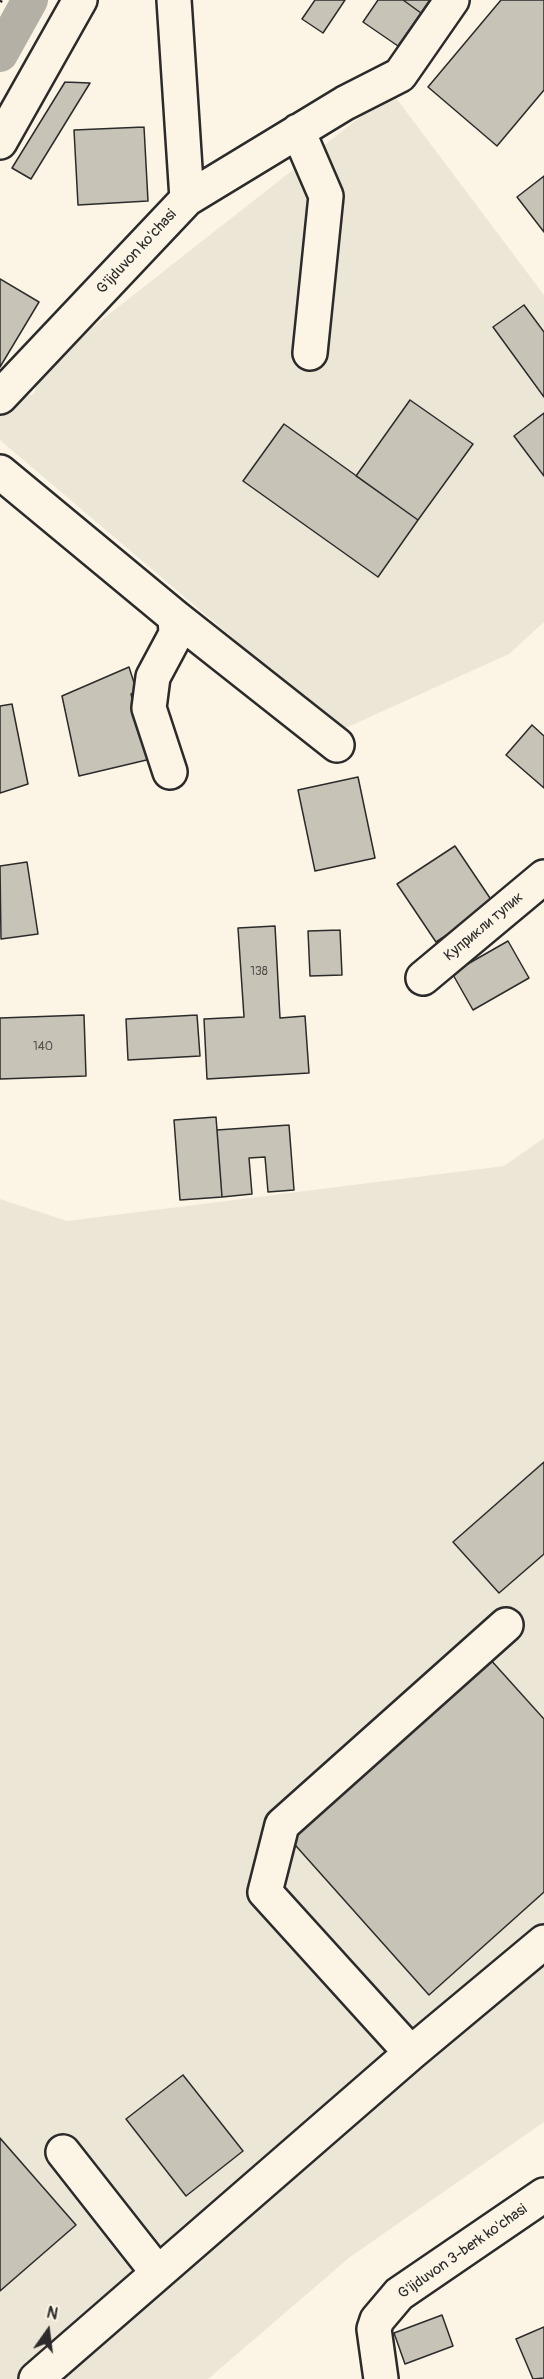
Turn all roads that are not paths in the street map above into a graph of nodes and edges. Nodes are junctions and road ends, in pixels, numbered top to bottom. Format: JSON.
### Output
{"nodes":[{"id":1,"x":80,"y":0,"type":"edge"},
{"id":2,"x":174,"y":0,"type":"edge"},
{"id":3,"x":452,"y":0,"type":"edge"},
{"id":4,"x":298,"y":132,"type":"junction"},
{"id":5,"x":0,"y":142,"type":"edge"},
{"id":6,"x":187,"y":199,"type":"junction"},
{"id":7,"x":310,"y":353,"type":"dead end"},
{"id":8,"x":0,"y":397,"type":"edge"},
{"id":9,"x":0,"y":472,"type":"edge"},
{"id":10,"x":175,"y":617,"type":"junction"},
{"id":11,"x":337,"y":745,"type":"dead end"},
{"id":12,"x":170,"y":772,"type":"dead end"},
{"id":13,"x":544,"y":876,"type":"edge"},
{"id":14,"x":423,"y":978,"type":"dead end"},
{"id":15,"x":506,"y":1625,"type":"dead end"},
{"id":16,"x":544,"y":1942,"type":"edge"},
{"id":17,"x":411,"y":2053,"type":"junction"},
{"id":18,"x":63,"y":2152,"type":"dead end"},
{"id":19,"x":544,"y":2195,"type":"edge"},
{"id":20,"x":158,"y":2273,"type":"junction"},
{"id":21,"x":36,"y":2379,"type":"edge"},
{"id":22,"x":381,"y":2379,"type":"edge"}],
"edges":[{"from":1,"to":5,"type":"street"},
{"from":2,"to":6,"type":"street","name":"G'ijduvon ko'chasi"},
{"from":3,"to":4,"type":"street"},
{"from":4,"to":6,"type":"street"},
{"from":4,"to":7,"type":"street"},
{"from":6,"to":8,"type":"street","name":"G'ijduvon ko'chasi"},
{"from":9,"to":10,"type":"street"},
{"from":10,"to":11,"type":"street"},
{"from":10,"to":12,"type":"street"},
{"from":13,"to":14,"type":"street","name":"Куприкли тупик"},
{"from":15,"to":17,"type":"street"},
{"from":16,"to":17,"type":"street"},
{"from":17,"to":20,"type":"street"},
{"from":18,"to":20,"type":"street"},
{"from":19,"to":22,"type":"street","name":"G'ijduvon 3-berk ko'chasi"},
{"from":20,"to":21,"type":"street"}]}
